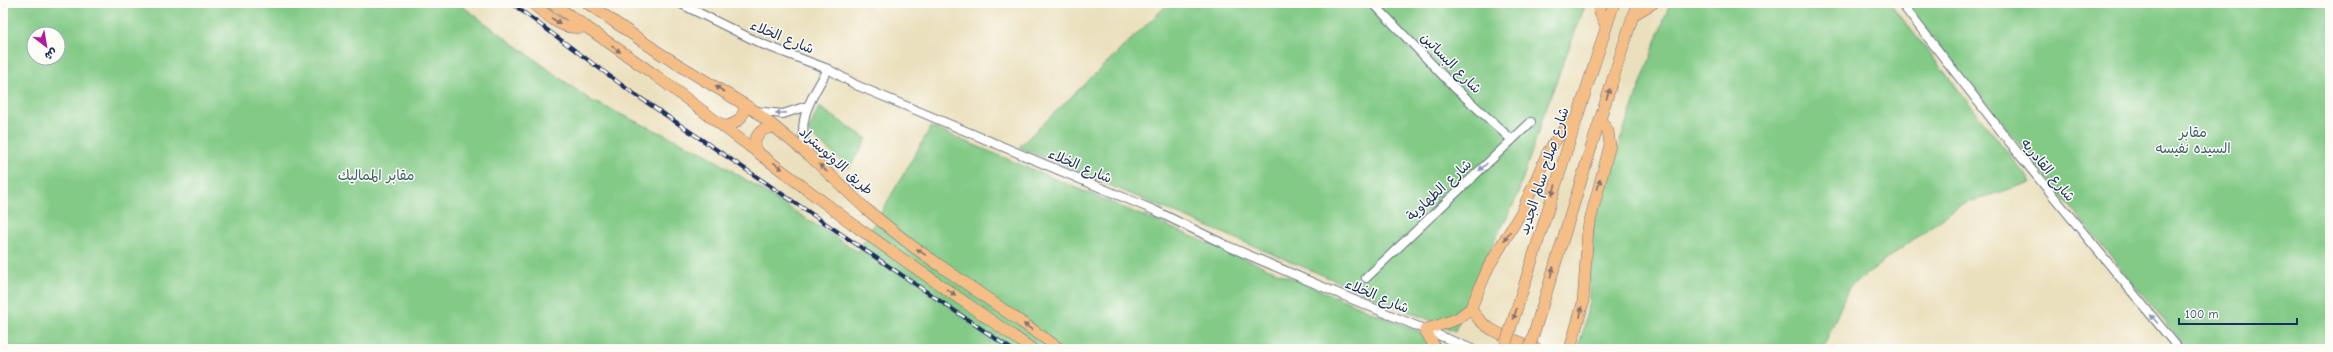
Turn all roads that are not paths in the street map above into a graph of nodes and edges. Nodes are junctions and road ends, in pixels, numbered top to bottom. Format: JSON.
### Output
{"nodes":[{"id":1,"x":532,"y":3,"type":"edge"},
{"id":2,"x":552,"y":3,"type":"edge"},
{"id":3,"x":587,"y":3,"type":"edge"},
{"id":4,"x":679,"y":3,"type":"edge"},
{"id":5,"x":1373,"y":3,"type":"edge"},
{"id":6,"x":1598,"y":3,"type":"edge"},
{"id":7,"x":1614,"y":3,"type":"edge"},
{"id":8,"x":1637,"y":3,"type":"edge"},
{"id":9,"x":1653,"y":3,"type":"edge"},
{"id":10,"x":1901,"y":3,"type":"edge"},
{"id":11,"x":1633,"y":15,"type":"junction"},
{"id":12,"x":584,"y":26,"type":"junction"},
{"id":13,"x":1606,"y":26,"type":"junction"},
{"id":14,"x":828,"y":69,"type":"junction"},
{"id":15,"x":744,"y":104,"type":"junction"},
{"id":16,"x":807,"y":106,"type":"junction"},
{"id":17,"x":755,"y":111,"type":"junction"},
{"id":18,"x":1576,"y":119,"type":"junction"},
{"id":19,"x":1600,"y":119,"type":"junction"},
{"id":20,"x":1531,"y":122,"type":"dead end"},
{"id":21,"x":723,"y":126,"type":"junction"},
{"id":22,"x":776,"y":128,"type":"junction"},
{"id":23,"x":1512,"y":140,"type":"junction"},
{"id":24,"x":756,"y":150,"type":"junction"},
{"id":25,"x":810,"y":156,"type":"junction"},
{"id":26,"x":1366,"y":278,"type":"dead end"},
{"id":27,"x":1471,"y":308,"type":"junction"},
{"id":28,"x":1425,"y":330,"type":"junction"},
{"id":29,"x":1032,"y":349,"type":"edge"},
{"id":30,"x":1060,"y":349,"type":"edge"},
{"id":31,"x":1436,"y":349,"type":"edge"},
{"id":32,"x":1472,"y":349,"type":"edge"},
{"id":33,"x":1504,"y":349,"type":"edge"},
{"id":34,"x":1529,"y":349,"type":"edge"},
{"id":35,"x":1537,"y":349,"type":"edge"},
{"id":36,"x":1570,"y":349,"type":"edge"},
{"id":37,"x":2179,"y":349,"type":"edge"}],
"edges":[{"from":1,"to":12,"type":"highway","one_way":true},
{"from":2,"to":12,"type":"highway"},
{"from":15,"to":3,"type":"highway","name":"طريق الاوتوستراد","one_way":true},
{"from":4,"to":14,"type":"street","name":"شارع الخلاء"},
{"from":5,"to":23,"type":"street","name":"شارع البساتين"},
{"from":6,"to":13,"type":"highway"},
{"from":7,"to":13,"type":"highway","name":"شارع صلاح سالم الجديد"},
{"from":8,"to":11,"type":"highway"},
{"from":9,"to":11,"type":"highway"},
{"from":37,"to":10,"type":"street","name":"شارع القادريه","one_way":true},
{"from":19,"to":11,"type":"highway","one_way":true},
{"from":12,"to":21,"type":"highway","one_way":true},
{"from":13,"to":18,"type":"highway","name":"شارع صلاح سالم الجديد"},
{"from":14,"to":16,"type":"street"},
{"from":14,"to":28,"type":"street","name":"شارع الخلاء"},
{"from":15,"to":17,"type":"highway","name":"طريق الاوتوستراد"},
{"from":15,"to":21,"type":"highway"},
{"from":16,"to":17,"type":"street","one_way":true},
{"from":16,"to":25,"type":"street"},
{"from":17,"to":22,"type":"highway","name":"طريق الاوتوستراد"},
{"from":18,"to":27,"type":"highway","one_way":true},
{"from":18,"to":33,"type":"highway","name":"شارع صلاح سالم الجديد","one_way":true,"bridge":true},
{"from":34,"to":19,"type":"highway","one_way":true,"bridge":true},
{"from":36,"to":19,"type":"highway","one_way":true},
{"from":20,"to":23,"type":"street","name":"شارع الطهاوية"},
{"from":21,"to":24,"type":"highway"},
{"from":22,"to":24,"type":"highway"},
{"from":22,"to":25,"type":"highway","name":"طريق الاوتوستراد"},
{"from":23,"to":26,"type":"street","name":"شارع الطهاوية","one_way":true},
{"from":24,"to":29,"type":"highway","one_way":true},
{"from":30,"to":25,"type":"highway","name":"طريق الاوتوستراد","one_way":true},
{"from":27,"to":28,"type":"highway"},
{"from":27,"to":35,"type":"highway"},
{"from":28,"to":31,"type":"highway"},
{"from":28,"to":32,"type":"street","name":"شارع الخلاء"}]}
